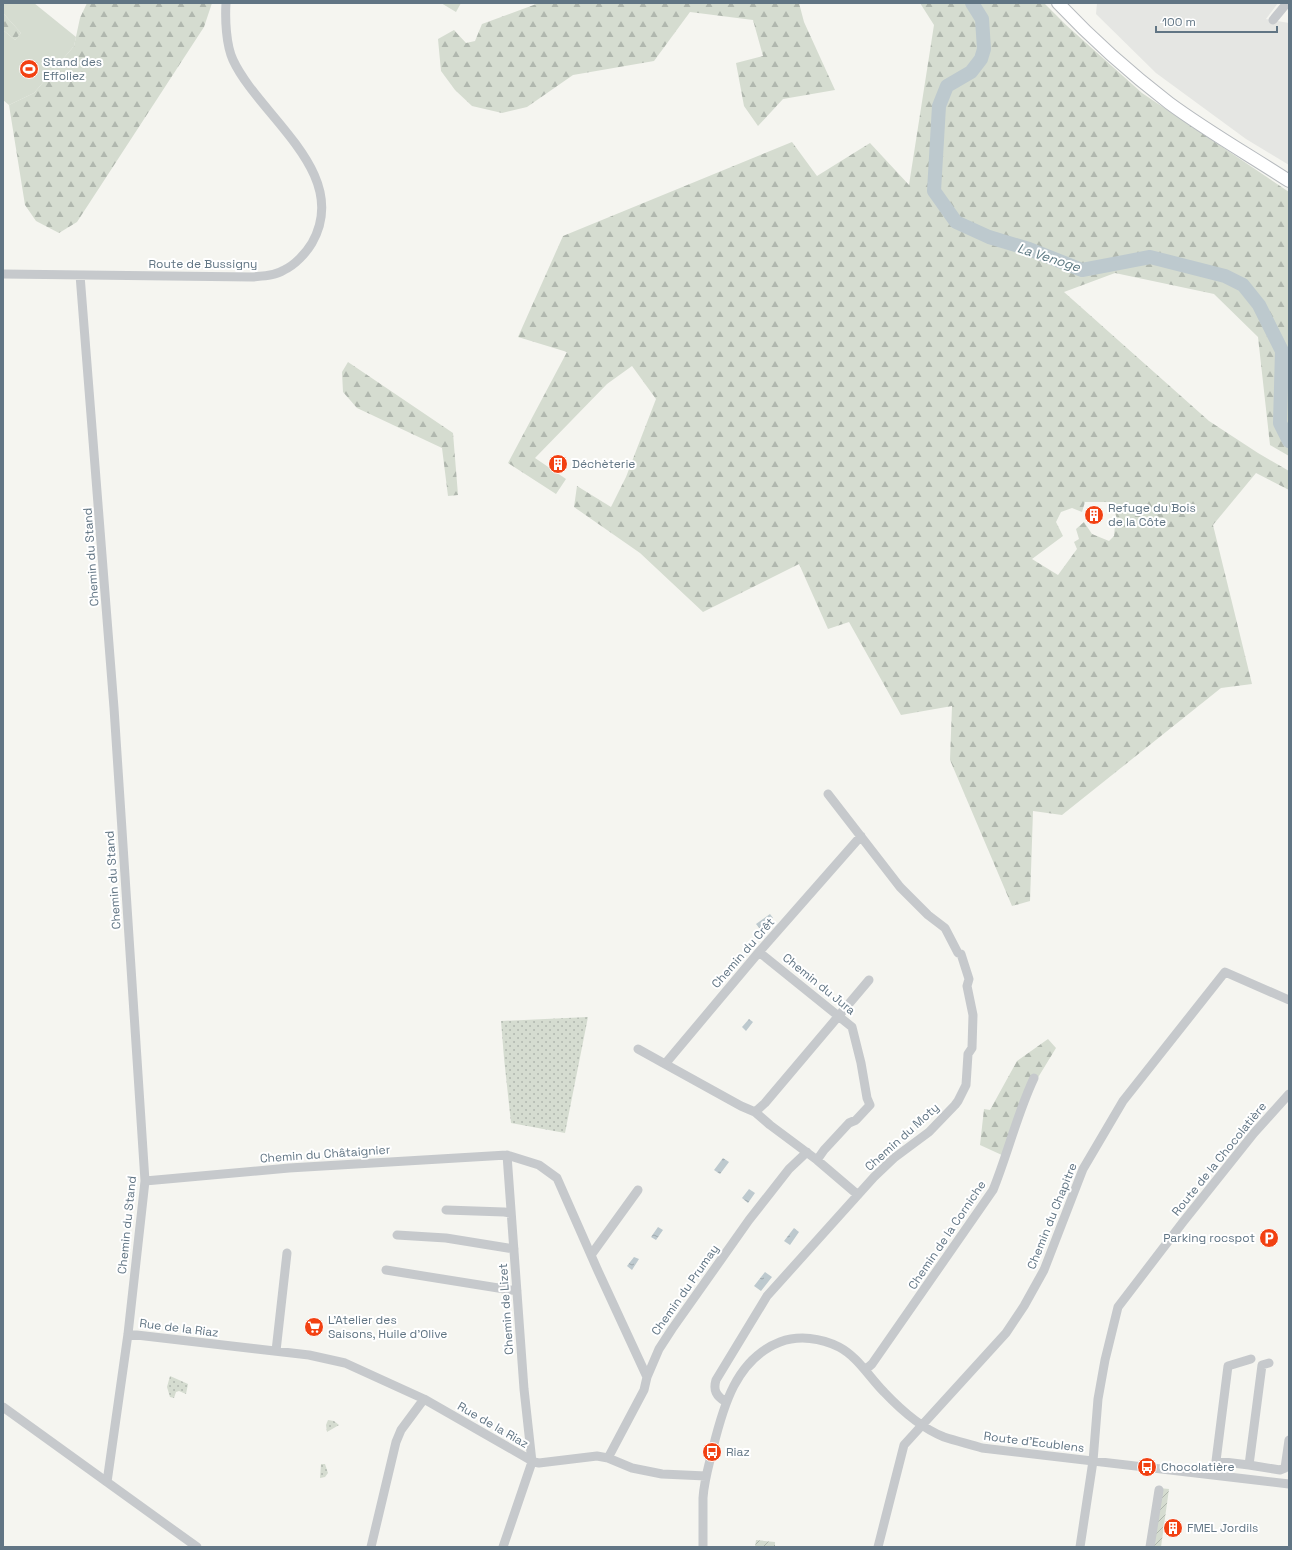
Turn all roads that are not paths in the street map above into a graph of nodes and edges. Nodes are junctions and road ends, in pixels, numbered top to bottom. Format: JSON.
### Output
{"nodes":[{"id":1,"x":226,"y":3,"type":"edge"},
{"id":2,"x":1058,"y":3,"type":"edge"},
{"id":3,"x":1288,"y":3,"type":"edge"},
{"id":4,"x":1273,"y":20,"type":"dead end"},
{"id":5,"x":1289,"y":181,"type":"edge"},
{"id":6,"x":3,"y":274,"type":"edge"},
{"id":7,"x":80,"y":275,"type":"junction"},
{"id":8,"x":828,"y":794,"type":"dead end"},
{"id":9,"x":860,"y":836,"type":"junction"},
{"id":10,"x":759,"y":952,"type":"junction"},
{"id":11,"x":869,"y":980,"type":"dead end"},
{"id":12,"x":1289,"y":1000,"type":"edge"},
{"id":13,"x":838,"y":1016,"type":"junction"},
{"id":14,"x":638,"y":1049,"type":"dead end"},
{"id":15,"x":665,"y":1064,"type":"junction"},
{"id":16,"x":1034,"y":1078,"type":"dead end"},
{"id":17,"x":1289,"y":1094,"type":"edge"},
{"id":18,"x":755,"y":1112,"type":"junction"},
{"id":19,"x":807,"y":1152,"type":"junction"},
{"id":20,"x":507,"y":1155,"type":"junction"},
{"id":21,"x":817,"y":1160,"type":"junction"},
{"id":22,"x":145,"y":1181,"type":"junction"},
{"id":23,"x":638,"y":1190,"type":"dead end"},
{"id":24,"x":858,"y":1195,"type":"junction"},
{"id":25,"x":446,"y":1210,"type":"dead end"},
{"id":26,"x":511,"y":1213,"type":"junction"},
{"id":27,"x":397,"y":1234,"type":"dead end"},
{"id":28,"x":514,"y":1249,"type":"junction"},
{"id":29,"x":287,"y":1256,"type":"dead end"},
{"id":30,"x":591,"y":1256,"type":"junction"},
{"id":31,"x":386,"y":1270,"type":"dead end"},
{"id":32,"x":517,"y":1291,"type":"junction"},
{"id":33,"x":128,"y":1334,"type":"junction"},
{"id":34,"x":276,"y":1351,"type":"junction"},
{"id":35,"x":1251,"y":1359,"type":"dead end"},
{"id":36,"x":1269,"y":1363,"type":"dead end"},
{"id":37,"x":865,"y":1370,"type":"junction"},
{"id":38,"x":647,"y":1377,"type":"junction"},
{"id":39,"x":424,"y":1399,"type":"junction"},
{"id":40,"x":726,"y":1402,"type":"junction"},
{"id":41,"x":3,"y":1407,"type":"edge"},
{"id":42,"x":923,"y":1426,"type":"junction"},
{"id":43,"x":1289,"y":1440,"type":"edge"},
{"id":44,"x":608,"y":1458,"type":"junction"},
{"id":45,"x":1093,"y":1461,"type":"junction"},
{"id":46,"x":532,"y":1462,"type":"junction"},
{"id":47,"x":1249,"y":1465,"type":"junction"},
{"id":48,"x":706,"y":1476,"type":"junction"},
{"id":49,"x":107,"y":1482,"type":"junction"},
{"id":50,"x":1289,"y":1484,"type":"edge"},
{"id":51,"x":1158,"y":1490,"type":"dead end"},
{"id":52,"x":197,"y":1547,"type":"edge"},
{"id":53,"x":371,"y":1547,"type":"edge"},
{"id":54,"x":502,"y":1547,"type":"edge"},
{"id":55,"x":703,"y":1547,"type":"edge"},
{"id":56,"x":878,"y":1547,"type":"edge"},
{"id":57,"x":1080,"y":1547,"type":"edge"},
{"id":58,"x":1150,"y":1547,"type":"edge"}],
"edges":[{"from":1,"to":7,"type":"street","name":"Route de Bussigny"},
{"from":2,"to":5,"type":"main road"},
{"from":3,"to":4,"type":"street"},
{"from":6,"to":7,"type":"street","name":"Route de Bussigny"},
{"from":7,"to":22,"type":"street","name":"Chemin du Stand"},
{"from":8,"to":9,"type":"street","name":"Chemin du Moty"},
{"from":9,"to":10,"type":"street","name":"Chemin du Crêt"},
{"from":9,"to":24,"type":"street","name":"Chemin du Moty"},
{"from":10,"to":13,"type":"street","name":"Chemin du Jura"},
{"from":10,"to":15,"type":"street","name":"Chemin du Crêt"},
{"from":11,"to":13,"type":"street"},
{"from":12,"to":42,"type":"street","name":"Chemin du Chapitre"},
{"from":13,"to":18,"type":"street"},
{"from":13,"to":21,"type":"street","name":"Chemin du Jura"},
{"from":14,"to":15,"type":"street"},
{"from":15,"to":18,"type":"street"},
{"from":16,"to":37,"type":"street","name":"Chemin de la Corniche"},
{"from":17,"to":45,"type":"street","name":"Route de la Chocolatière"},
{"from":18,"to":19,"type":"street"},
{"from":19,"to":21,"type":"street"},
{"from":19,"to":38,"type":"street","name":"Chemin du Prumay"},
{"from":20,"to":22,"type":"street","name":"Chemin du Châtaignier"},
{"from":20,"to":26,"type":"street","name":"Chemin de Lizet"},
{"from":20,"to":30,"type":"street"},
{"from":21,"to":24,"type":"street"},
{"from":22,"to":33,"type":"street","name":"Chemin du Stand"},
{"from":23,"to":30,"type":"street"},
{"from":24,"to":40,"type":"street","name":"Chemin du Moty"},
{"from":25,"to":26,"type":"street"},
{"from":26,"to":28,"type":"street","name":"Chemin de Lizet"},
{"from":27,"to":28,"type":"street"},
{"from":28,"to":32,"type":"street","name":"Chemin de Lizet"},
{"from":29,"to":34,"type":"street"},
{"from":30,"to":38,"type":"street"},
{"from":31,"to":32,"type":"street"},
{"from":32,"to":46,"type":"street","name":"Chemin de Lizet"},
{"from":33,"to":34,"type":"street","name":"Rue de la Riaz"},
{"from":33,"to":49,"type":"street","name":"Chemin du Stand"},
{"from":34,"to":39,"type":"street","name":"Rue de la Riaz"},
{"from":35,"to":47,"type":"street"},
{"from":36,"to":47,"type":"street"},
{"from":37,"to":40,"type":"street","name":"Route d'Ecublens"},
{"from":37,"to":42,"type":"street","name":"Route d'Ecublens"},
{"from":38,"to":44,"type":"street","name":"Chemin du Prumay"},
{"from":39,"to":46,"type":"street","name":"Rue de la Riaz"},
{"from":39,"to":53,"type":"street"},
{"from":40,"to":48,"type":"street","name":"Route d'Ecublens"},
{"from":41,"to":49,"type":"street"},
{"from":42,"to":45,"type":"street","name":"Route d'Ecublens"},
{"from":42,"to":56,"type":"street","name":"Chemin du Chapitre"},
{"from":43,"to":47,"type":"street"},
{"from":44,"to":46,"type":"street","name":"Rue de la Riaz"},
{"from":44,"to":48,"type":"street","name":"Rue de la Riaz"},
{"from":45,"to":50,"type":"street","name":"Route d'Ecublens"},
{"from":45,"to":57,"type":"street","name":"Route de la Chocolatière"},
{"from":46,"to":54,"type":"street"},
{"from":48,"to":55,"type":"street","name":"Route d'Ecublens"},
{"from":49,"to":52,"type":"street"},
{"from":51,"to":58,"type":"street"}]}
